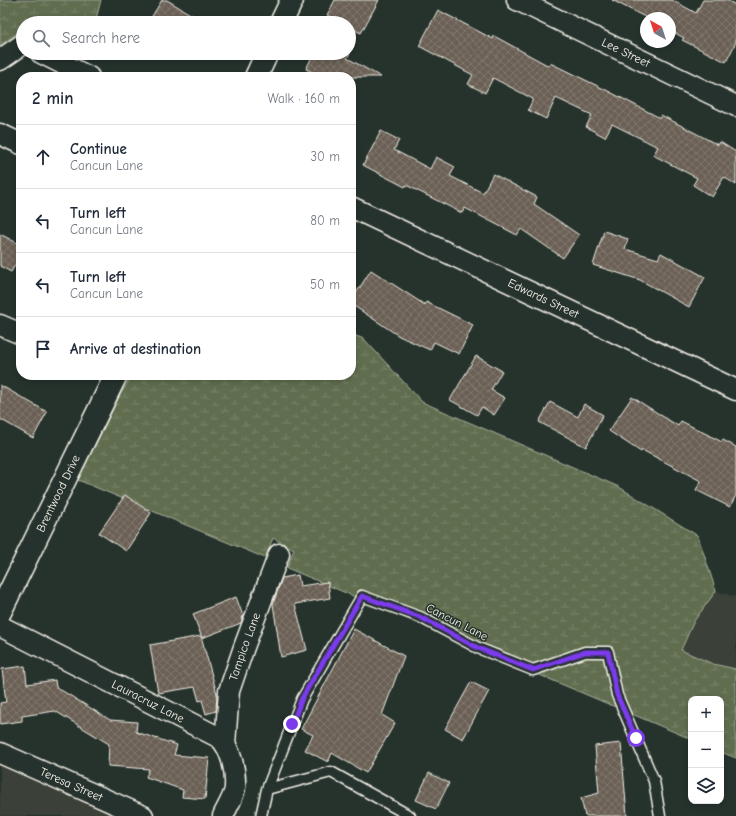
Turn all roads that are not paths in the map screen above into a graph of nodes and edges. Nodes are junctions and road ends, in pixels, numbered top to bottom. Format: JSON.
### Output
{"nodes":[{"id":1,"x":292,"y":0,"type":"edge"},
{"id":2,"x":516,"y":0,"type":"edge"},
{"id":3,"x":284,"y":16,"type":"edge"},
{"id":4,"x":16,"y":49,"type":"edge"},
{"id":5,"x":0,"y":60,"type":"edge"},
{"id":6,"x":55,"y":60,"type":"edge"},
{"id":7,"x":264,"y":60,"type":"edge"},
{"id":8,"x":79,"y":72,"type":"edge"},
{"id":9,"x":258,"y":72,"type":"edge"},
{"id":10,"x":736,"y":106,"type":"edge"},
{"id":11,"x":0,"y":134,"type":"edge"},
{"id":12,"x":16,"y":142,"type":"edge"},
{"id":13,"x":356,"y":209,"type":"edge"},
{"id":14,"x":0,"y":326,"type":"edge"},
{"id":15,"x":16,"y":332,"type":"edge"},
{"id":16,"x":114,"y":380,"type":"edge"},
{"id":17,"x":736,"y":390,"type":"edge"},
{"id":18,"x":279,"y":554,"type":"dead end"},
{"id":19,"x":2,"y":604,"type":"edge"},
{"id":20,"x":0,"y":626,"type":"edge"},
{"id":21,"x":225,"y":744,"type":"junction"},
{"id":22,"x":0,"y":753,"type":"edge"},
{"id":23,"x":267,"y":789,"type":"junction"},
{"id":24,"x":143,"y":816,"type":"edge"},
{"id":25,"x":223,"y":816,"type":"edge"},
{"id":26,"x":261,"y":816,"type":"edge"},
{"id":27,"x":410,"y":816,"type":"edge"},
{"id":28,"x":660,"y":816,"type":"edge"}],
"edges":[{"from":1,"to":3,"type":"street"},
{"from":2,"to":10,"type":"street","name":"Lee Street"},
{"from":4,"to":5,"type":"street"},
{"from":6,"to":8,"type":"street"},
{"from":7,"to":9,"type":"street"},
{"from":11,"to":12,"type":"street"},
{"from":13,"to":17,"type":"street","name":"Edwards Street"},
{"from":14,"to":15,"type":"street"},
{"from":16,"to":19,"type":"street","name":"Brentwood Drive"},
{"from":18,"to":21,"type":"street","name":"Tampico Lane"},
{"from":20,"to":21,"type":"street","name":"Lauracruz Lane"},
{"from":21,"to":25,"type":"street"},
{"from":22,"to":24,"type":"street","name":"Teresa Street"},
{"from":23,"to":26,"type":"lane","name":"Cancun Lane"},
{"from":23,"to":27,"type":"lane"},
{"from":23,"to":28,"type":"lane","name":"Cancun Lane"}]}
